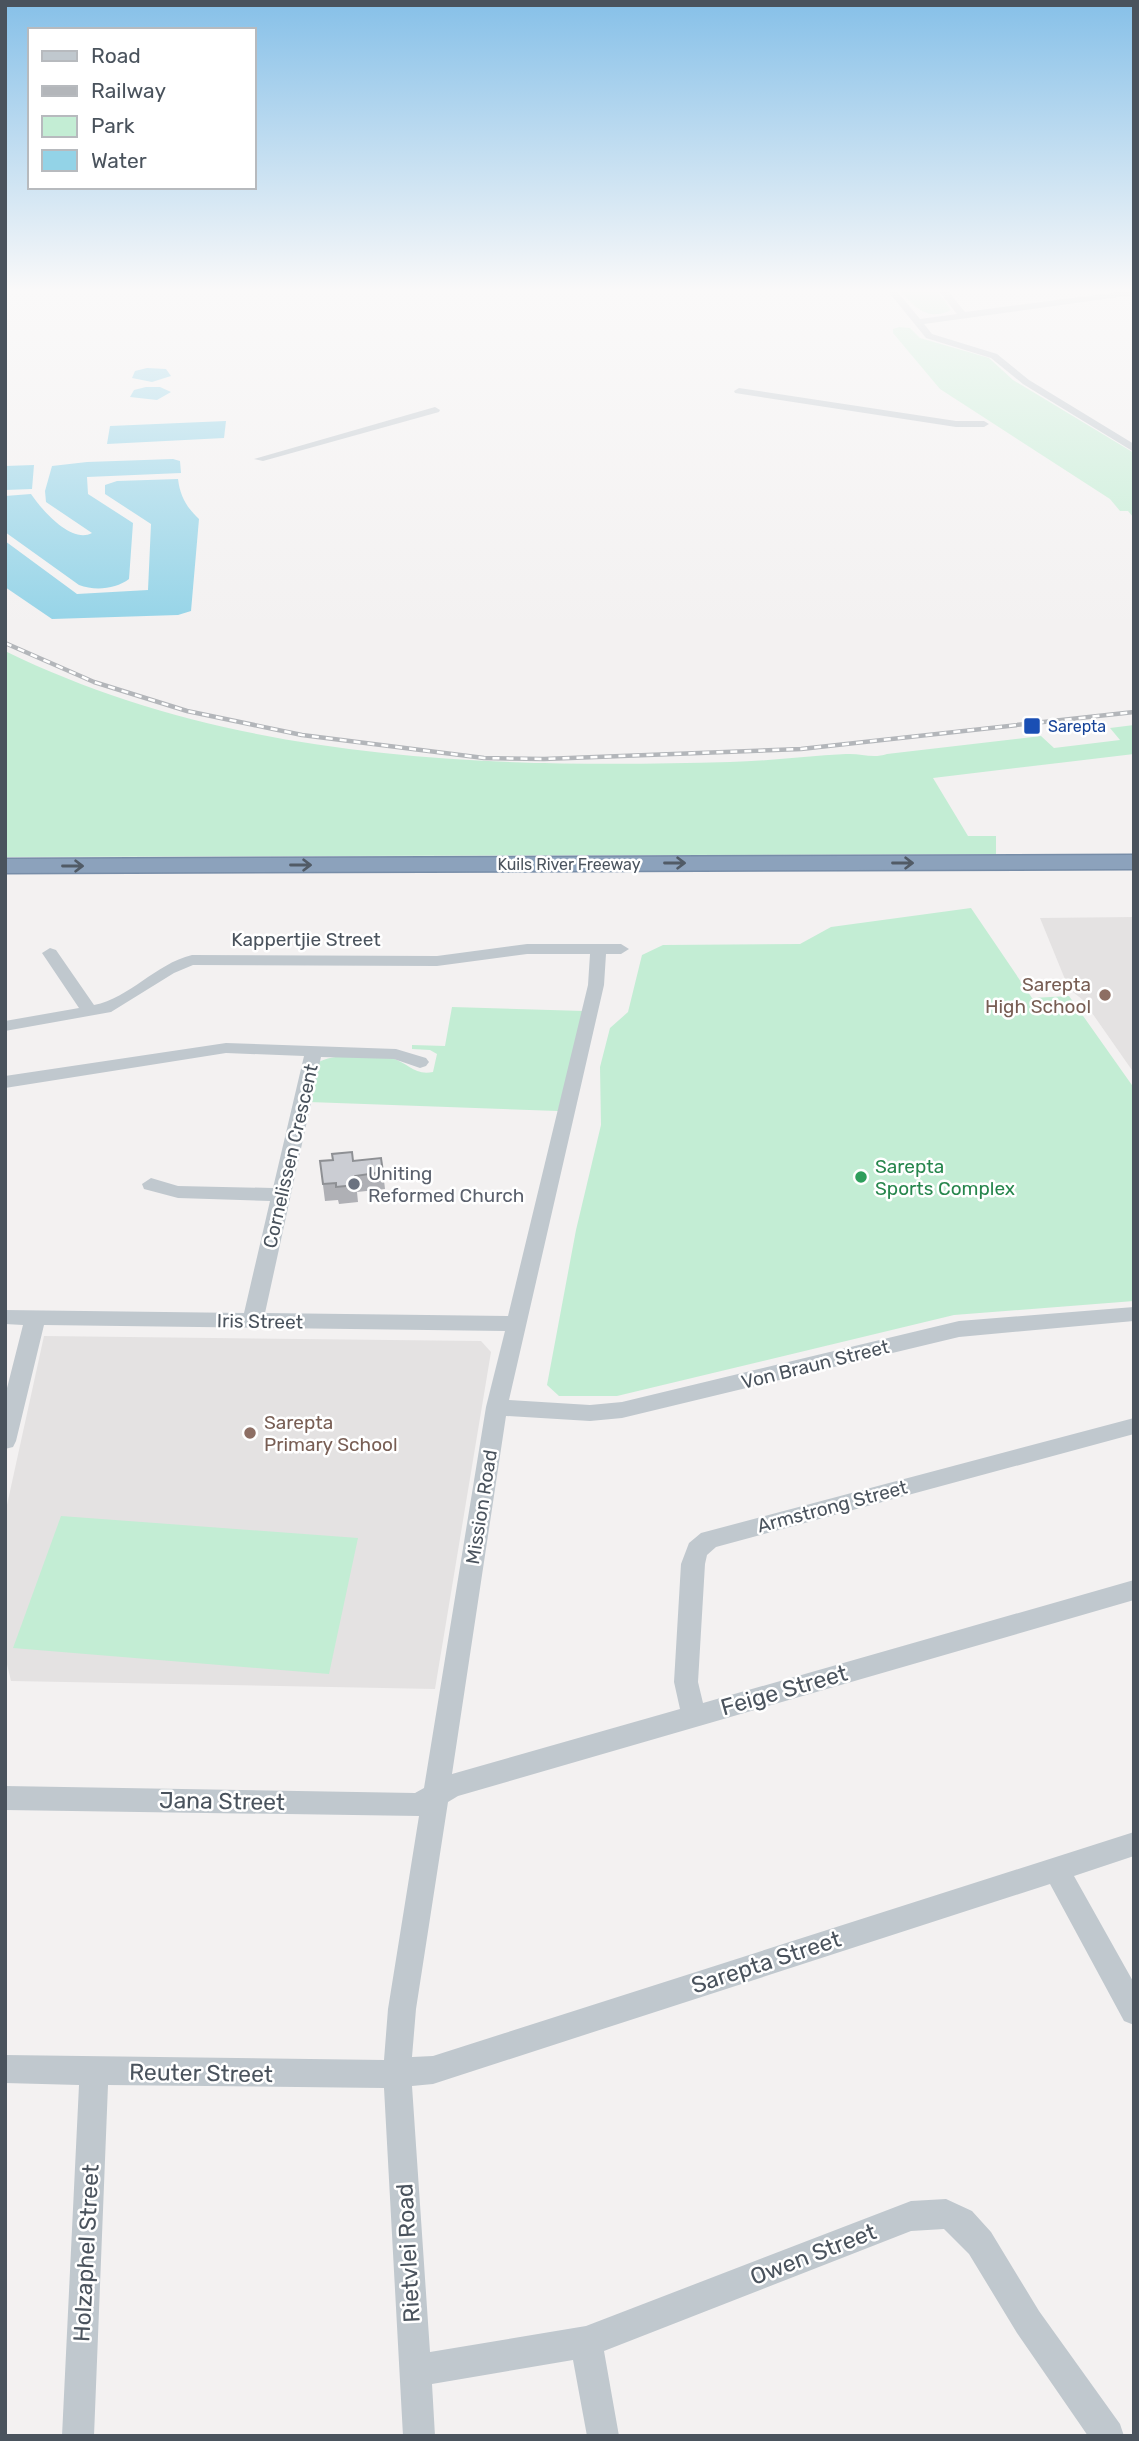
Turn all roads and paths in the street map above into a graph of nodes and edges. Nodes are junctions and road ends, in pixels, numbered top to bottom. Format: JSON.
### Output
{"nodes":[{"id":1,"x":828,"y":404,"type":"edge"},
{"id":2,"x":1061,"y":404,"type":"edge"},
{"id":3,"x":435,"y":410,"type":"dead end"},
{"id":4,"x":984,"y":424,"type":"dead end"},
{"id":5,"x":1134,"y":449,"type":"edge"},
{"id":6,"x":259,"y":459,"type":"dead end"},
{"id":7,"x":1134,"y":862,"type":"edge"},
{"id":8,"x":5,"y":866,"type":"edge"},
{"id":9,"x":1134,"y":878,"type":"edge"},
{"id":10,"x":5,"y":883,"type":"edge"},
{"id":11,"x":621,"y":949,"type":"dead end"},
{"id":12,"x":598,"y":950,"type":"junction"},
{"id":13,"x":50,"y":953,"type":"dead end"},
{"id":14,"x":90,"y":1012,"type":"junction"},
{"id":15,"x":5,"y":1026,"type":"edge"},
{"id":16,"x":314,"y":1051,"type":"junction"},
{"id":17,"x":420,"y":1062,"type":"dead end"},
{"id":18,"x":5,"y":1082,"type":"edge"},
{"id":19,"x":151,"y":1184,"type":"dead end"},
{"id":20,"x":281,"y":1195,"type":"junction"},
{"id":21,"x":1134,"y":1314,"type":"edge"},
{"id":22,"x":5,"y":1317,"type":"edge"},
{"id":23,"x":35,"y":1318,"type":"junction"},
{"id":24,"x":253,"y":1320,"type":"junction"},
{"id":25,"x":515,"y":1324,"type":"junction"},
{"id":26,"x":497,"y":1407,"type":"junction"},
{"id":27,"x":1134,"y":1426,"type":"edge"},
{"id":28,"x":5,"y":1441,"type":"edge"},
{"id":29,"x":1134,"y":1590,"type":"edge"},
{"id":30,"x":694,"y":1716,"type":"junction"},
{"id":31,"x":436,"y":1794,"type":"junction"},
{"id":32,"x":5,"y":1798,"type":"edge"},
{"id":33,"x":1134,"y":1844,"type":"edge"},
{"id":34,"x":1056,"y":1869,"type":"junction"},
{"id":35,"x":1134,"y":2011,"type":"edge"},
{"id":36,"x":5,"y":2069,"type":"edge"},
{"id":37,"x":94,"y":2070,"type":"junction"},
{"id":38,"x":397,"y":2071,"type":"junction"},
{"id":39,"x":586,"y":2342,"type":"junction"},
{"id":40,"x":415,"y":2371,"type":"junction"},
{"id":41,"x":78,"y":2436,"type":"edge"},
{"id":42,"x":419,"y":2436,"type":"edge"},
{"id":43,"x":603,"y":2436,"type":"edge"},
{"id":44,"x":1108,"y":2436,"type":"edge"}],
"edges":[{"from":1,"to":4,"type":"street"},
{"from":2,"to":5,"type":"street"},
{"from":3,"to":6,"type":"street"},
{"from":8,"to":7,"type":"highway","name":"Kuils River Freeway","one_way":true},
{"from":9,"to":10,"type":"highway","name":"Kuils River Freeway"},
{"from":11,"to":12,"type":"street","name":"Kappertjie Street"},
{"from":12,"to":14,"type":"street","name":"Kappertjie Street"},
{"from":12,"to":25,"type":"street","name":"Mission Road"},
{"from":13,"to":14,"type":"street"},
{"from":14,"to":15,"type":"street","name":"Kappertjie Street"},
{"from":16,"to":17,"type":"street"},
{"from":16,"to":18,"type":"street","name":"Cornelissen Crescent"},
{"from":16,"to":20,"type":"street","name":"Cornelissen Crescent"},
{"from":19,"to":20,"type":"street"},
{"from":20,"to":24,"type":"street","name":"Cornelissen Crescent"},
{"from":21,"to":26,"type":"street","name":"Von Braun Street"},
{"from":22,"to":23,"type":"street","name":"Iris Street"},
{"from":23,"to":24,"type":"street","name":"Iris Street"},
{"from":23,"to":28,"type":"street"},
{"from":24,"to":25,"type":"street","name":"Iris Street"},
{"from":25,"to":26,"type":"street","name":"Mission Road"},
{"from":26,"to":31,"type":"street","name":"Mission Road"},
{"from":27,"to":30,"type":"street","name":"Armstrong Street"},
{"from":29,"to":30,"type":"street","name":"Feige Street"},
{"from":30,"to":31,"type":"street","name":"Feige Street"},
{"from":31,"to":32,"type":"street","name":"Jana Street"},
{"from":31,"to":38,"type":"street","name":"Mission Road"},
{"from":33,"to":34,"type":"street","name":"Sarepta Street"},
{"from":34,"to":35,"type":"street"},
{"from":34,"to":38,"type":"street","name":"Sarepta Street"},
{"from":36,"to":37,"type":"street","name":"Reuter Street"},
{"from":37,"to":38,"type":"street","name":"Reuter Street"},
{"from":37,"to":41,"type":"street","name":"Holzaphel Street"},
{"from":38,"to":40,"type":"street","name":"Rietvlei Road"},
{"from":39,"to":40,"type":"street","name":"Owen Street"},
{"from":39,"to":43,"type":"street"},
{"from":39,"to":44,"type":"street","name":"Owen Street"},
{"from":40,"to":42,"type":"street","name":"Rietvlei Road"}]}
